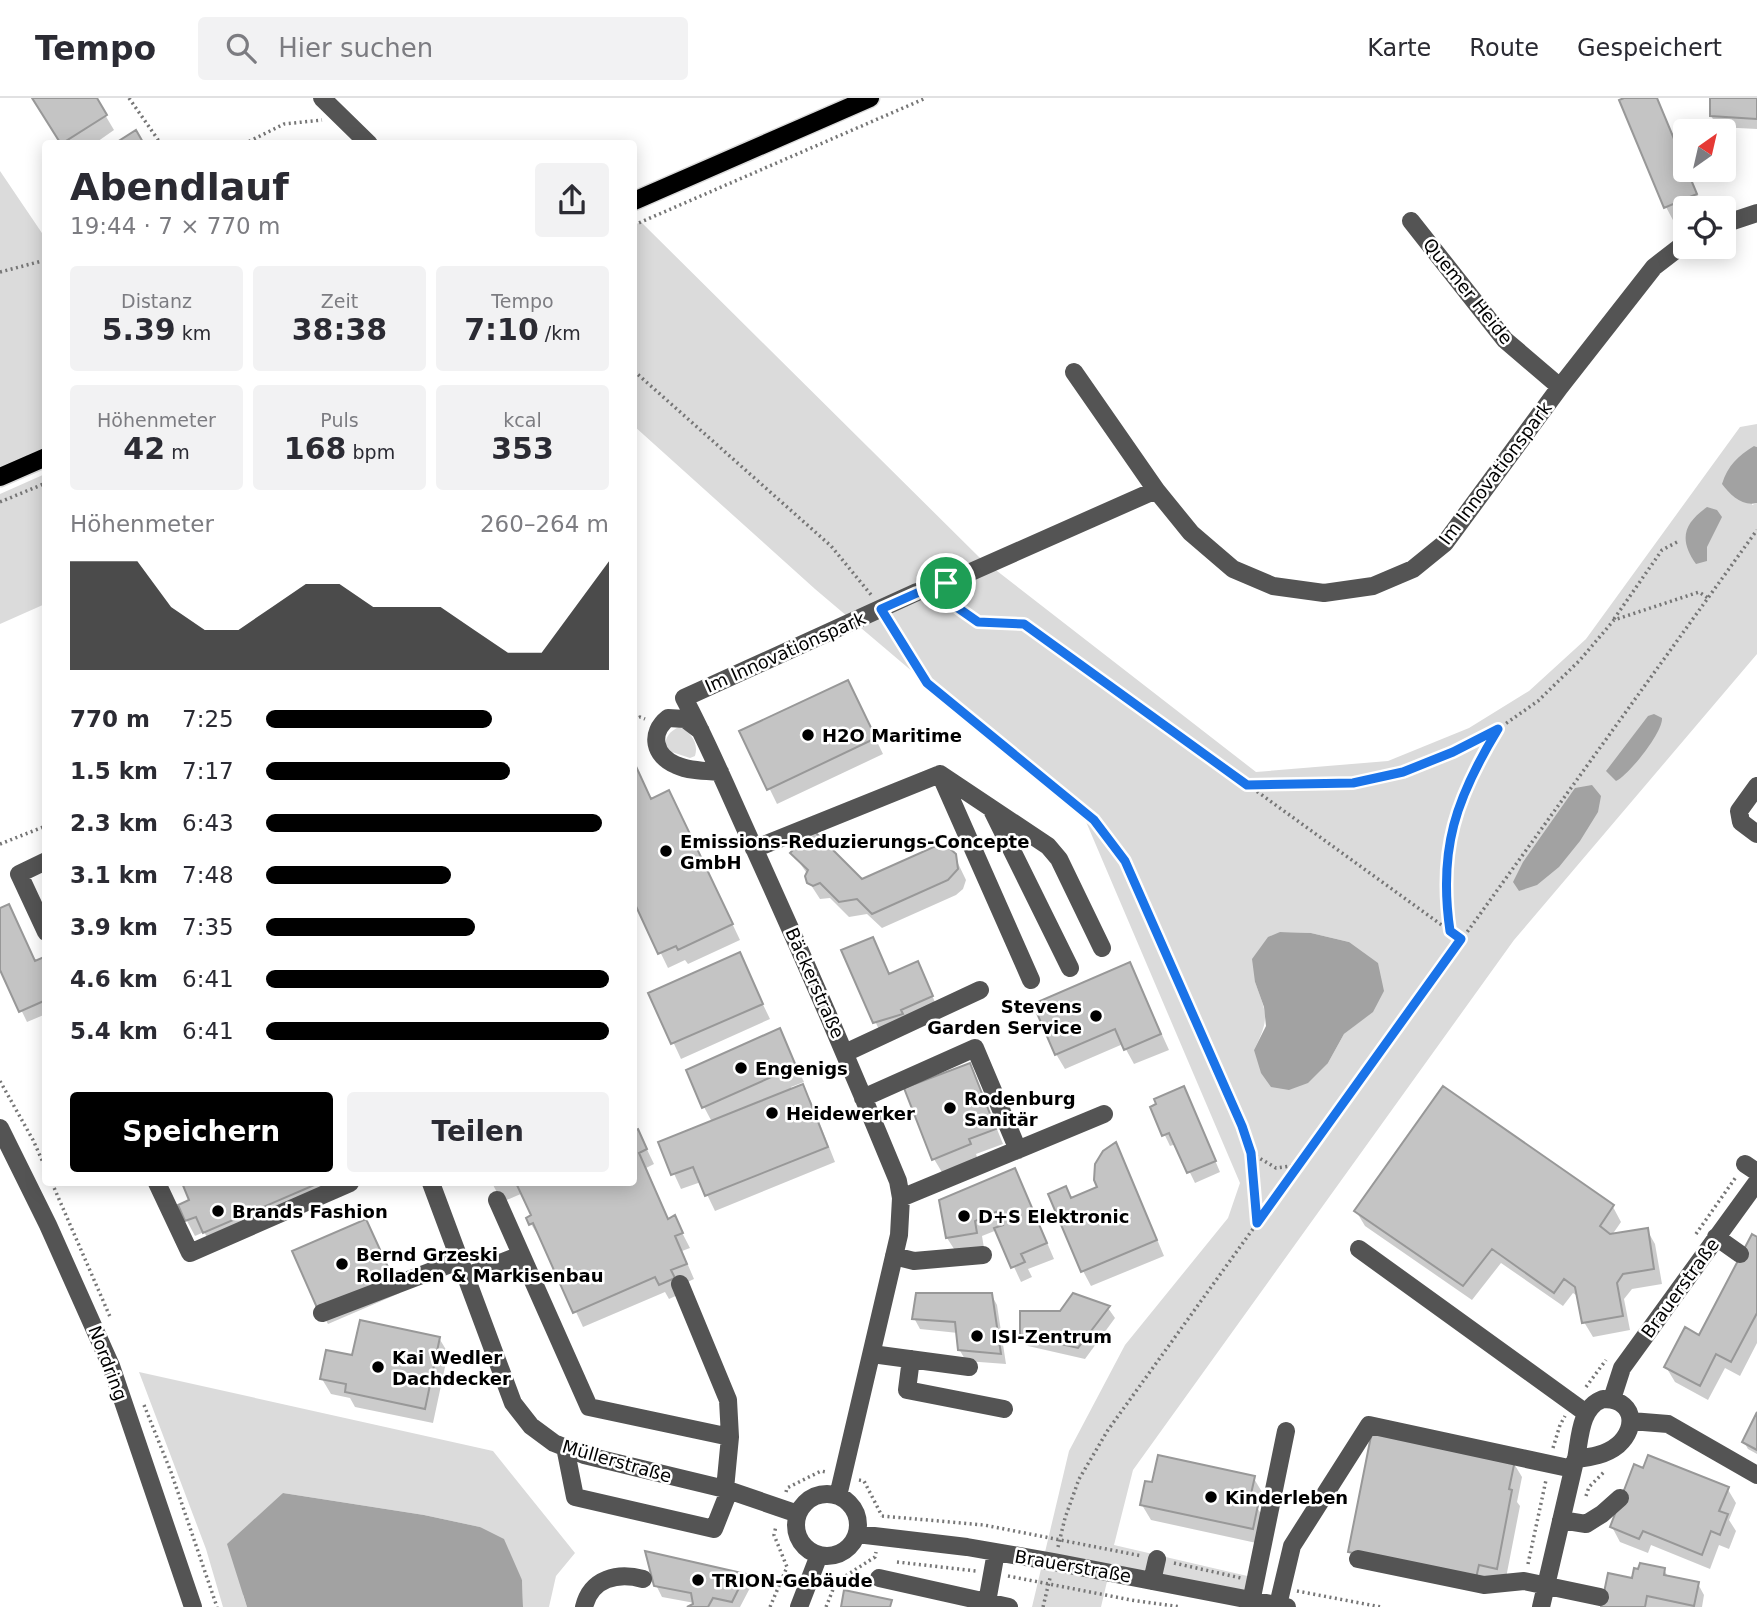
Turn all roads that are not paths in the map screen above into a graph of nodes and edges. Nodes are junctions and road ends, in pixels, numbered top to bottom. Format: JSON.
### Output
{"nodes":[{"id":1,"x":322,"y":98,"type":"edge"},
{"id":2,"x":870,"y":98,"type":"edge"},
{"id":3,"x":365,"y":140,"type":"edge"},
{"id":4,"x":637,"y":200,"type":"edge"},
{"id":5,"x":1757,"y":213,"type":"edge"},
{"id":6,"x":1736,"y":220,"type":"edge"},
{"id":7,"x":1411,"y":221,"type":"dead end"},
{"id":8,"x":1673,"y":252,"type":"edge"},
{"id":9,"x":1074,"y":372,"type":"dead end"},
{"id":10,"x":1560,"y":387,"type":"junction"},
{"id":11,"x":42,"y":459,"type":"edge"},
{"id":12,"x":0,"y":477,"type":"edge"},
{"id":13,"x":1156,"y":491,"type":"junction"},
{"id":14,"x":684,"y":698,"type":"joint"},
{"id":15,"x":702,"y":732,"type":"junction"},
{"id":16,"x":720,"y":772,"type":"junction"},
{"id":17,"x":940,"y":774,"type":"junction"},
{"id":18,"x":1757,"y":786,"type":"edge"},
{"id":19,"x":991,"y":808,"type":"junction"},
{"id":20,"x":1757,"y":834,"type":"edge"},
{"id":21,"x":754,"y":849,"type":"junction"},
{"id":22,"x":42,"y":863,"type":"edge"},
{"id":23,"x":42,"y":923,"type":"edge"},
{"id":24,"x":1102,"y":948,"type":"dead end"},
{"id":25,"x":1070,"y":968,"type":"dead end"},
{"id":26,"x":1031,"y":980,"type":"dead end"},
{"id":27,"x":981,"y":990,"type":"dead end"},
{"id":28,"x":845,"y":1053,"type":"junction"},
{"id":29,"x":863,"y":1098,"type":"junction"},
{"id":30,"x":1104,"y":1114,"type":"dead end"},
{"id":31,"x":0,"y":1129,"type":"edge"},
{"id":32,"x":1018,"y":1150,"type":"junction"},
{"id":33,"x":1754,"y":1179,"type":"edge"},
{"id":34,"x":158,"y":1186,"type":"edge"},
{"id":35,"x":343,"y":1186,"type":"edge"},
{"id":36,"x":432,"y":1186,"type":"edge"},
{"id":37,"x":901,"y":1198,"type":"junction"},
{"id":38,"x":497,"y":1200,"type":"dead end"},
{"id":39,"x":1716,"y":1237,"type":"junction"},
{"id":40,"x":1359,"y":1249,"type":"dead end"},
{"id":41,"x":1740,"y":1254,"type":"dead end"},
{"id":42,"x":521,"y":1255,"type":"junction"},
{"id":43,"x":983,"y":1255,"type":"dead end"},
{"id":44,"x":894,"y":1256,"type":"junction"},
{"id":45,"x":464,"y":1268,"type":"junction"},
{"id":46,"x":680,"y":1284,"type":"dead end"},
{"id":47,"x":322,"y":1313,"type":"dead end"},
{"id":48,"x":872,"y":1354,"type":"junction"},
{"id":49,"x":911,"y":1359,"type":"junction"},
{"id":50,"x":969,"y":1367,"type":"dead end"},
{"id":51,"x":1612,"y":1399,"type":"junction"},
{"id":52,"x":1004,"y":1409,"type":"dead end"},
{"id":53,"x":1586,"y":1413,"type":"junction"},
{"id":54,"x":1631,"y":1421,"type":"junction"},
{"id":55,"x":1286,"y":1432,"type":"dead end"},
{"id":56,"x":730,"y":1437,"type":"junction"},
{"id":57,"x":565,"y":1447,"type":"junction"},
{"id":58,"x":1575,"y":1464,"type":"junction"},
{"id":59,"x":1757,"y":1475,"type":"edge"},
{"id":60,"x":727,"y":1490,"type":"junction"},
{"id":61,"x":838,"y":1496,"type":"junction"},
{"id":62,"x":1620,"y":1497,"type":"dead end"},
{"id":63,"x":798,"y":1514,"type":"junction"},
{"id":64,"x":1561,"y":1520,"type":"junction"},
{"id":65,"x":857,"y":1534,"type":"junction"},
{"id":66,"x":996,"y":1552,"type":"junction"},
{"id":67,"x":819,"y":1555,"type":"junction"},
{"id":68,"x":1157,"y":1559,"type":"road end"},
{"id":69,"x":1358,"y":1559,"type":"dead end"},
{"id":70,"x":880,"y":1570,"type":"road end"},
{"id":71,"x":643,"y":1578,"type":"dead end"},
{"id":72,"x":1152,"y":1581,"type":"junction"},
{"id":73,"x":1548,"y":1586,"type":"junction"},
{"id":74,"x":1600,"y":1597,"type":"dead end"},
{"id":75,"x":1282,"y":1600,"type":"edge"},
{"id":76,"x":987,"y":1602,"type":"junction"},
{"id":77,"x":1251,"y":1603,"type":"edge"},
{"id":78,"x":192,"y":1607,"type":"edge"},
{"id":79,"x":584,"y":1607,"type":"edge"},
{"id":80,"x":799,"y":1607,"type":"edge"},
{"id":81,"x":1009,"y":1607,"type":"edge"},
{"id":82,"x":1541,"y":1607,"type":"edge"}],
"edges":[{"from":1,"to":3,"type":"street"},
{"from":2,"to":4,"type":"main road"},
{"from":5,"to":6,"type":"street"},
{"from":7,"to":10,"type":"street","name":"Quemer Heide"},
{"from":8,"to":10,"type":"street","name":"Im Innovationspark"},
{"from":9,"to":13,"type":"street","name":"Im Innovationspark"},
{"from":10,"to":13,"type":"street","name":"Im Innovationspark"},
{"from":11,"to":12,"type":"main road"},
{"from":13,"to":14,"type":"street","name":"Im Innovationspark"},
{"from":14,"to":15,"type":"street","name":"Bäckerstraße"},
{"from":15,"to":16,"type":"street","name":"Bäckerstraße"},
{"from":15,"to":16,"type":"street"},
{"from":16,"to":21,"type":"street","name":"Bäckerstraße"},
{"from":17,"to":19,"type":"street"},
{"from":17,"to":21,"type":"street"},
{"from":17,"to":26,"type":"street"},
{"from":18,"to":20,"type":"street"},
{"from":19,"to":24,"type":"street"},
{"from":19,"to":25,"type":"street"},
{"from":21,"to":28,"type":"street","name":"Bäckerstraße"},
{"from":22,"to":23,"type":"street"},
{"from":27,"to":28,"type":"street"},
{"from":28,"to":29,"type":"street","name":"Bäckerstraße"},
{"from":29,"to":32,"type":"street"},
{"from":29,"to":37,"type":"street","name":"Bäckerstraße"},
{"from":30,"to":32,"type":"street"},
{"from":31,"to":78,"type":"street","name":"Nordring"},
{"from":32,"to":37,"type":"street"},
{"from":33,"to":39,"type":"street","name":"Brauerstraße"},
{"from":34,"to":35,"type":"street"},
{"from":36,"to":45,"type":"street","name":"Müllerstraße"},
{"from":37,"to":44,"type":"street","name":"Bäckerstraße"},
{"from":38,"to":42,"type":"street"},
{"from":39,"to":41,"type":"street"},
{"from":39,"to":51,"type":"street","name":"Brauerstraße"},
{"from":40,"to":53,"type":"street"},
{"from":42,"to":45,"type":"street"},
{"from":42,"to":56,"type":"street"},
{"from":43,"to":44,"type":"street"},
{"from":44,"to":48,"type":"street","name":"Bäckerstraße"},
{"from":45,"to":47,"type":"street"},
{"from":45,"to":57,"type":"street","name":"Müllerstraße"},
{"from":46,"to":56,"type":"street"},
{"from":48,"to":49,"type":"street"},
{"from":48,"to":61,"type":"street","name":"Bäckerstraße"},
{"from":49,"to":50,"type":"street"},
{"from":49,"to":52,"type":"street"},
{"from":51,"to":53,"type":"street"},
{"from":51,"to":54,"type":"street"},
{"from":53,"to":58,"type":"street"},
{"from":54,"to":58,"type":"street"},
{"from":54,"to":59,"type":"street"},
{"from":55,"to":77,"type":"street"},
{"from":56,"to":60,"type":"street"},
{"from":57,"to":60,"type":"street","name":"Müllerstraße"},
{"from":57,"to":60,"type":"street"},
{"from":58,"to":64,"type":"street"},
{"from":58,"to":75,"type":"street"},
{"from":60,"to":63,"type":"street","name":"Müllerstraße"},
{"from":61,"to":63,"type":"street"},
{"from":61,"to":65,"type":"street"},
{"from":62,"to":64,"type":"street"},
{"from":63,"to":67,"type":"street"},
{"from":64,"to":73,"type":"street"},
{"from":65,"to":66,"type":"street","name":"Brauerstraße"},
{"from":65,"to":67,"type":"street"},
{"from":66,"to":72,"type":"street","name":"Brauerstraße"},
{"from":66,"to":76,"type":"street"},
{"from":67,"to":80,"type":"street"},
{"from":68,"to":72,"type":"street"},
{"from":69,"to":73,"type":"street"},
{"from":70,"to":76,"type":"street"},
{"from":71,"to":79,"type":"street"},
{"from":72,"to":77,"type":"street","name":"Brauerstraße"},
{"from":73,"to":74,"type":"street"},
{"from":73,"to":82,"type":"street"},
{"from":75,"to":77,"type":"street","name":"Brauerstraße"},
{"from":76,"to":81,"type":"street"}]}
